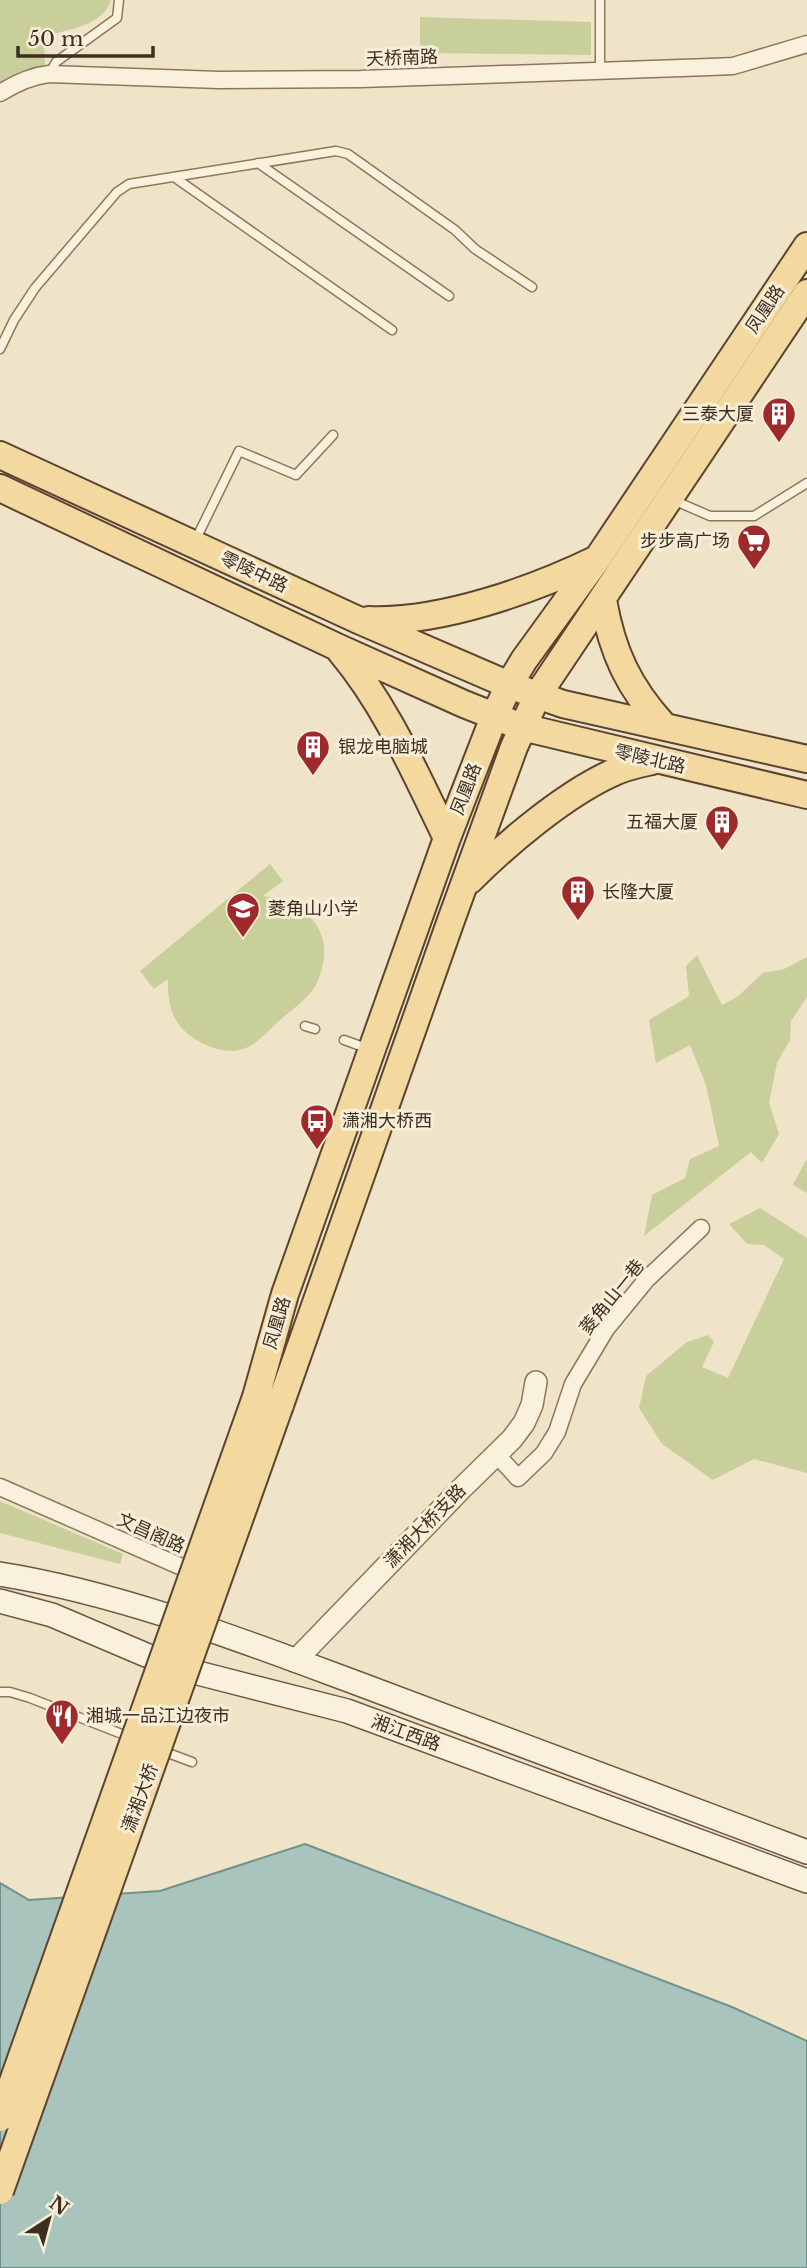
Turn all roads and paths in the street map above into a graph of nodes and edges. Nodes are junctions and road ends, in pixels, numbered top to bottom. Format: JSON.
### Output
{"nodes":[{"id":1,"x":119,"y":0,"type":"edge"},
{"id":2,"x":600,"y":0,"type":"edge"},
{"id":3,"x":807,"y":44,"type":"edge"},
{"id":4,"x":600,"y":70,"type":"junction"},
{"id":5,"x":49,"y":74,"type":"junction"},
{"id":6,"x":0,"y":93,"type":"edge"},
{"id":7,"x":258,"y":163,"type":"junction"},
{"id":8,"x":174,"y":177,"type":"junction"},
{"id":9,"x":807,"y":246,"type":"edge"},
{"id":10,"x":532,"y":287,"type":"dead end"},
{"id":11,"x":449,"y":296,"type":"dead end"},
{"id":12,"x":801,"y":307,"type":"edge"},
{"id":13,"x":392,"y":330,"type":"dead end"},
{"id":14,"x":0,"y":349,"type":"edge"},
{"id":15,"x":332,"y":435,"type":"dead end"},
{"id":16,"x":0,"y":454,"type":"edge"},
{"id":17,"x":807,"y":483,"type":"edge"},
{"id":18,"x":0,"y":488,"type":"edge"},
{"id":19,"x":670,"y":499,"type":"junction"},
{"id":20,"x":193,"y":544,"type":"junction"},
{"id":21,"x":598,"y":558,"type":"junction"},
{"id":22,"x":603,"y":600,"type":"junction"},
{"id":23,"x":356,"y":619,"type":"junction"},
{"id":24,"x":337,"y":647,"type":"junction"},
{"id":25,"x":509,"y":685,"type":"junction"},
{"id":26,"x":537,"y":695,"type":"junction"},
{"id":27,"x":494,"y":717,"type":"junction"},
{"id":28,"x":664,"y":726,"type":"junction"},
{"id":29,"x":522,"y":727,"type":"junction"},
{"id":30,"x":807,"y":759,"type":"edge"},
{"id":31,"x":655,"y":760,"type":"junction"},
{"id":32,"x":807,"y":795,"type":"edge"},
{"id":33,"x":447,"y":838,"type":"junction"},
{"id":34,"x":464,"y":887,"type":"junction"},
{"id":35,"x":305,"y":1026,"type":"dead end"},
{"id":36,"x":315,"y":1029,"type":"dead end"},
{"id":37,"x":344,"y":1040,"type":"dead end"},
{"id":38,"x":372,"y":1050,"type":"junction"},
{"id":39,"x":701,"y":1228,"type":"dead end"},
{"id":40,"x":536,"y":1382,"type":"dead end"},
{"id":41,"x":268,"y":1401,"type":"junction"},
{"id":42,"x":497,"y":1455,"type":"junction"},
{"id":43,"x":0,"y":1487,"type":"edge"},
{"id":44,"x":238,"y":1502,"type":"dead end"},
{"id":45,"x":0,"y":1574,"type":"edge"},
{"id":46,"x":0,"y":1601,"type":"edge"},
{"id":47,"x":295,"y":1661,"type":"junction"},
{"id":48,"x":0,"y":1692,"type":"edge"},
{"id":49,"x":142,"y":1742,"type":"dead end"},
{"id":50,"x":155,"y":1747,"type":"dead end"},
{"id":51,"x":192,"y":1762,"type":"dead end"},
{"id":52,"x":807,"y":1852,"type":"edge"},
{"id":53,"x":807,"y":1881,"type":"edge"},
{"id":54,"x":0,"y":2118,"type":"edge"},
{"id":55,"x":0,"y":2191,"type":"edge"}],
"edges":[{"from":1,"to":5,"type":"lane"},
{"from":2,"to":4,"type":"lane"},
{"from":3,"to":4,"type":"street","name":"天桥南路"},
{"from":4,"to":5,"type":"street","name":"天桥南路"},
{"from":5,"to":6,"type":"street","name":"天桥南路"},
{"from":7,"to":8,"type":"lane"},
{"from":7,"to":10,"type":"lane"},
{"from":7,"to":11,"type":"lane"},
{"from":8,"to":13,"type":"lane"},
{"from":8,"to":14,"type":"lane"},
{"from":9,"to":21,"type":"main road","name":"凤凰路"},
{"from":12,"to":19,"type":"main road","name":"凤凰路"},
{"from":15,"to":20,"type":"lane"},
{"from":16,"to":20,"type":"main road","name":"零陵中路"},
{"from":17,"to":19,"type":"lane"},
{"from":18,"to":24,"type":"main road","name":"零陵中路"},
{"from":19,"to":22,"type":"main road","name":"凤凰路"},
{"from":20,"to":23,"type":"main road","name":"零陵中路"},
{"from":21,"to":23,"type":"main road"},
{"from":21,"to":25,"type":"main road","name":"凤凰路"},
{"from":22,"to":26,"type":"main road","name":"凤凰路"},
{"from":22,"to":28,"type":"main road"},
{"from":23,"to":25,"type":"main road","name":"零陵中路"},
{"from":24,"to":27,"type":"main road","name":"零陵中路"},
{"from":24,"to":33,"type":"main road"},
{"from":25,"to":26,"type":"main road","name":"零陵北路"},
{"from":25,"to":27,"type":"main road","name":"凤凰路"},
{"from":26,"to":28,"type":"main road","name":"零陵北路"},
{"from":26,"to":29,"type":"main road","name":"凤凰路"},
{"from":27,"to":29,"type":"main road","name":"零陵北路"},
{"from":27,"to":33,"type":"main road","name":"凤凰路"},
{"from":28,"to":30,"type":"main road","name":"零陵北路"},
{"from":29,"to":31,"type":"main road","name":"零陵北路"},
{"from":29,"to":34,"type":"main road","name":"凤凰路"},
{"from":31,"to":32,"type":"main road","name":"零陵北路"},
{"from":31,"to":34,"type":"main road"},
{"from":33,"to":38,"type":"main road","name":"凤凰路"},
{"from":34,"to":41,"type":"main road","name":"凤凰路"},
{"from":35,"to":36,"type":"lane"},
{"from":37,"to":38,"type":"lane"},
{"from":38,"to":41,"type":"main road","name":"凤凰路"},
{"from":39,"to":42,"type":"street","name":"菱角山一巷"},
{"from":40,"to":42,"type":"street","name":"潇湘大桥支路"},
{"from":41,"to":54,"type":"main road","name":"潇湘大桥","bridge":true},
{"from":41,"to":55,"type":"main road","name":"潇湘大桥","bridge":true},
{"from":42,"to":47,"type":"street","name":"潇湘大桥支路"},
{"from":43,"to":44,"type":"street","name":"文昌阁路"},
{"from":45,"to":47,"type":"main road","name":"湘江西路"},
{"from":46,"to":53,"type":"main road","name":"湘江西路"},
{"from":47,"to":52,"type":"main road","name":"湘江西路"},
{"from":48,"to":49,"type":"lane"},
{"from":50,"to":51,"type":"lane"}]}
